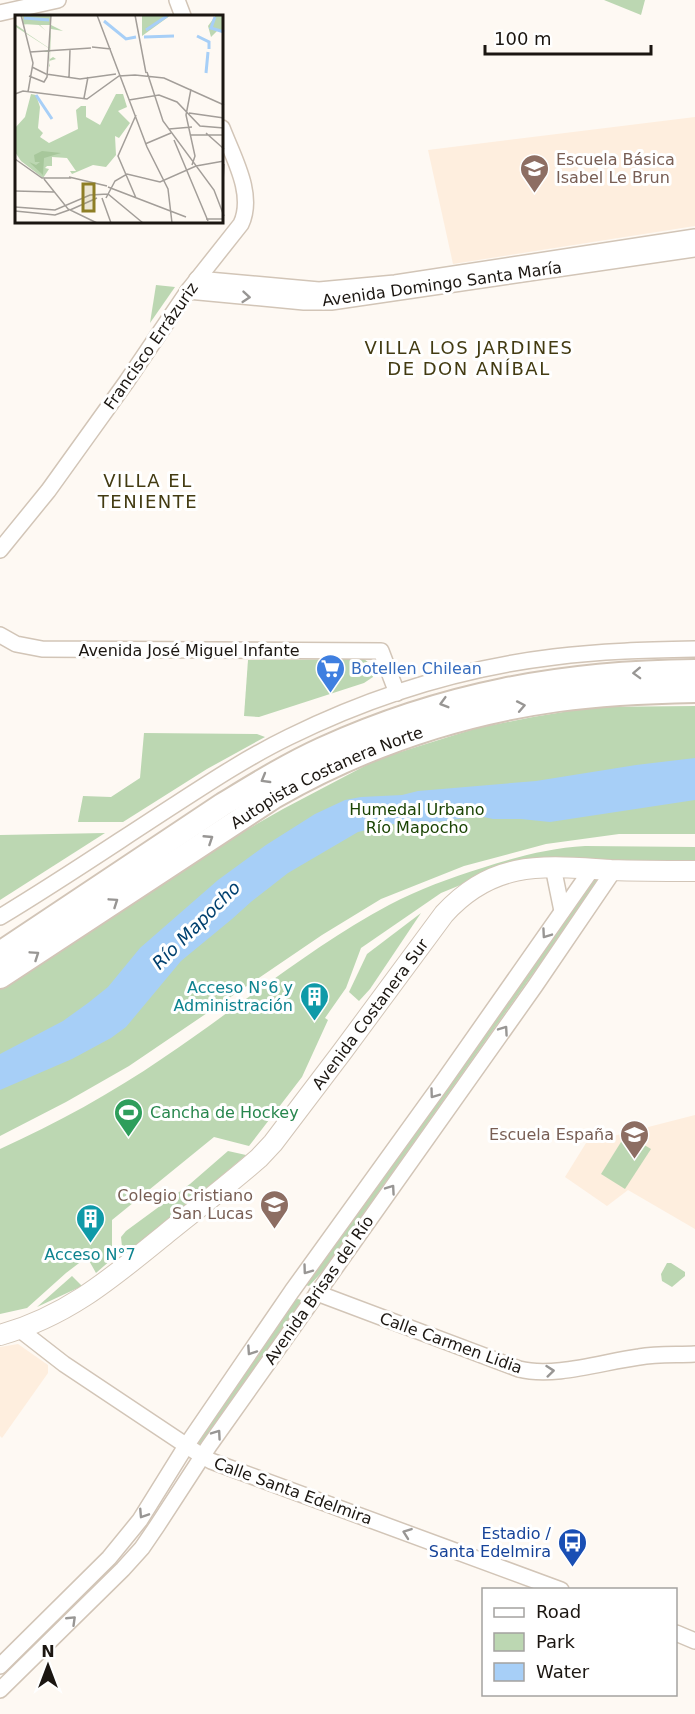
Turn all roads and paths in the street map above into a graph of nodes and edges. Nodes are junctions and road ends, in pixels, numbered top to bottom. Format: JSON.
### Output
{"nodes":[{"id":1,"x":58,"y":0,"type":"edge"},
{"id":2,"x":177,"y":0,"type":"edge"},
{"id":3,"x":0,"y":13,"type":"edge"},
{"id":4,"x":183,"y":15,"type":"edge"},
{"id":5,"x":224,"y":133,"type":"edge"},
{"id":6,"x":695,"y":237,"type":"edge"},
{"id":7,"x":695,"y":249,"type":"edge"},
{"id":8,"x":192,"y":285,"type":"junction"},
{"id":9,"x":0,"y":550,"type":"edge"},
{"id":10,"x":0,"y":635,"type":"edge"},
{"id":11,"x":695,"y":649,"type":"edge"},
{"id":12,"x":695,"y":671,"type":"edge"},
{"id":13,"x":695,"y":691,"type":"edge"},
{"id":14,"x":397,"y":693,"type":"junction"},
{"id":15,"x":553,"y":867,"type":"junction"},
{"id":16,"x":591,"y":869,"type":"junction"},
{"id":17,"x":614,"y":870,"type":"junction"},
{"id":18,"x":695,"y":871,"type":"edge"},
{"id":19,"x":562,"y":912,"type":"junction"},
{"id":20,"x":0,"y":917,"type":"edge"},
{"id":21,"x":0,"y":953,"type":"edge"},
{"id":22,"x":0,"y":977,"type":"edge"},
{"id":23,"x":317,"y":1293,"type":"junction"},
{"id":24,"x":9,"y":1332,"type":"edge"},
{"id":25,"x":695,"y":1354,"type":"edge"},
{"id":26,"x":186,"y":1446,"type":"junction"},
{"id":27,"x":202,"y":1456,"type":"junction"},
{"id":28,"x":556,"y":1588,"type":"edge"},
{"id":29,"x":677,"y":1634,"type":"edge"},
{"id":30,"x":695,"y":1641,"type":"edge"},
{"id":31,"x":0,"y":1666,"type":"edge"},
{"id":32,"x":0,"y":1690,"type":"edge"}],
"edges":[{"from":1,"to":3,"type":"street"},
{"from":2,"to":4,"type":"street"},
{"from":5,"to":8,"type":"street","name":"Francisco Errázuriz"},
{"from":6,"to":8,"type":"street","name":"Avenida Domingo Santa María"},
{"from":8,"to":7,"type":"street","name":"Avenida Domingo Santa María","one_way":true},
{"from":8,"to":9,"type":"street","name":"Francisco Errázuriz"},
{"from":10,"to":14,"type":"street","name":"Avenida José Miguel Infante"},
{"from":11,"to":14,"type":"street"},
{"from":12,"to":21,"type":"highway","name":"Autopista Costanera Norte","one_way":true},
{"from":22,"to":13,"type":"highway","name":"Autopista Costanera Norte","one_way":true},
{"from":14,"to":20,"type":"street"},
{"from":15,"to":16,"type":"main road","name":"Avenida Costanera Sur"},
{"from":15,"to":19,"type":"street"},
{"from":15,"to":24,"type":"main road","name":"Avenida Costanera Sur"},
{"from":16,"to":17,"type":"main road","name":"Avenida Costanera Sur"},
{"from":16,"to":19,"type":"street","name":"Avenida Brisas del Río"},
{"from":17,"to":18,"type":"main road","name":"Avenida Costanera Sur"},
{"from":23,"to":17,"type":"street","name":"Avenida Brisas del Río","one_way":true},
{"from":19,"to":26,"type":"street","name":"Avenida Brisas del Río","one_way":true},
{"from":23,"to":25,"type":"street","name":"Calle Carmen Lidia","one_way":true},
{"from":27,"to":23,"type":"street","name":"Avenida Brisas del Río","one_way":true},
{"from":24,"to":26,"type":"street","name":"Calle Santa Edelmira"},
{"from":26,"to":27,"type":"street","name":"Calle Santa Edelmira"},
{"from":26,"to":31,"type":"street","name":"Avenida Brisas del Río","one_way":true},
{"from":28,"to":27,"type":"street","name":"Calle Santa Edelmira","one_way":true},
{"from":32,"to":27,"type":"street","name":"Avenida Brisas del Río","one_way":true},
{"from":29,"to":30,"type":"street"}]}
